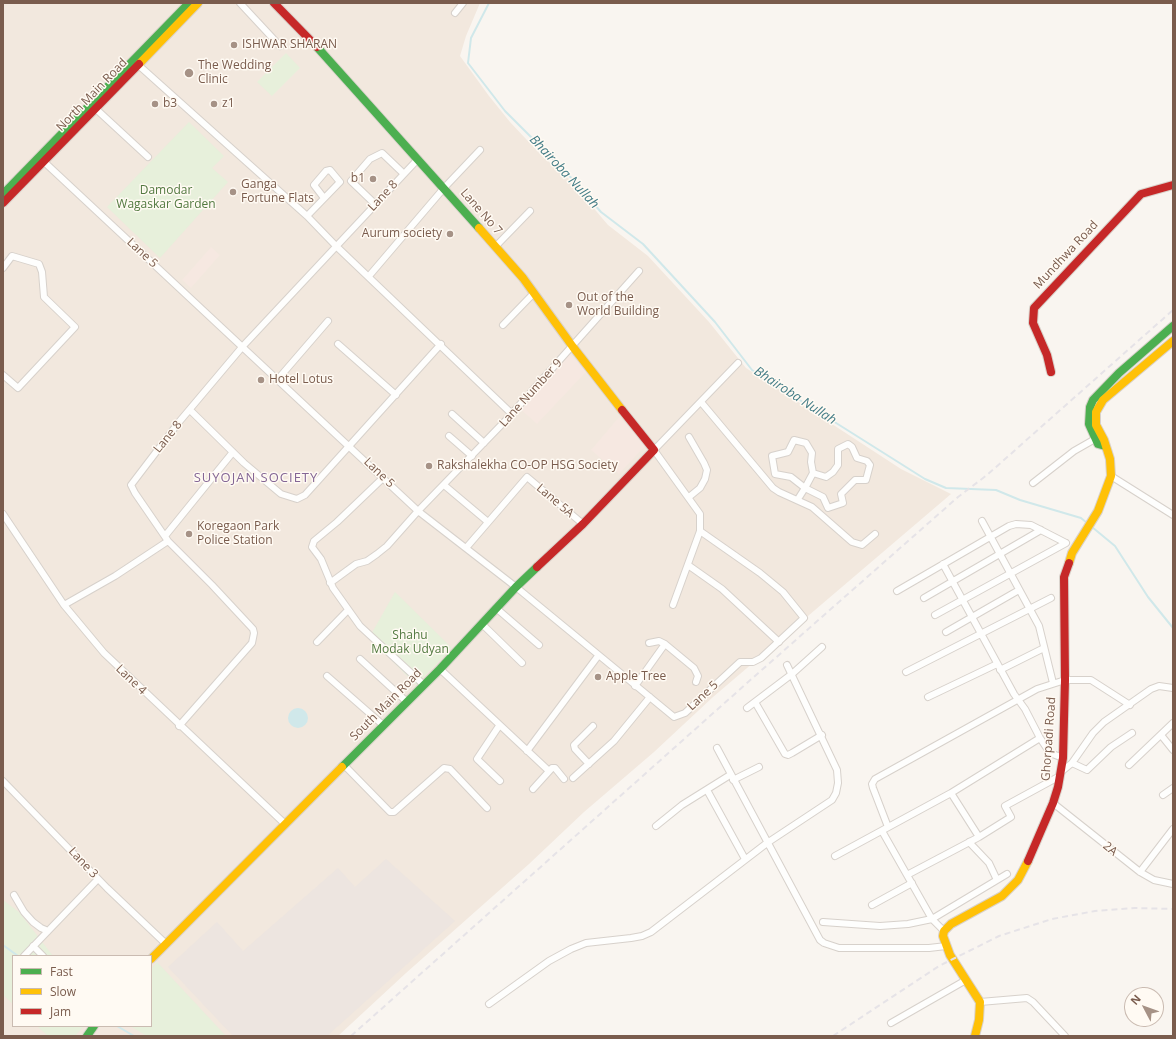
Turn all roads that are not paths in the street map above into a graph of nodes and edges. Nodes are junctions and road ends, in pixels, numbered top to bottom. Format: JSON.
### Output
{"nodes":[{"id":1,"x":198,"y":3,"type":"edge"},
{"id":2,"x":240,"y":3,"type":"edge"},
{"id":3,"x":274,"y":3,"type":"edge"},
{"id":4,"x":463,"y":3,"type":"edge"},
{"id":5,"x":186,"y":4,"type":"edge"},
{"id":6,"x":454,"y":13,"type":"dead end"},
{"id":7,"x":280,"y":46,"type":"dead end"},
{"id":8,"x":136,"y":63,"type":"junction"},
{"id":9,"x":96,"y":109,"type":"junction"},
{"id":10,"x":480,"y":150,"type":"dead end"},
{"id":11,"x":148,"y":157,"type":"dead end"},
{"id":12,"x":418,"y":158,"type":"junction"},
{"id":13,"x":42,"y":159,"type":"junction"},
{"id":14,"x":404,"y":174,"type":"junction"},
{"id":15,"x":1173,"y":185,"type":"edge"},
{"id":16,"x":444,"y":188,"type":"junction"},
{"id":17,"x":3,"y":194,"type":"edge"},
{"id":18,"x":324,"y":198,"type":"junction"},
{"id":19,"x":3,"y":203,"type":"edge"},
{"id":20,"x":375,"y":204,"type":"junction"},
{"id":21,"x":530,"y":211,"type":"dead end"},
{"id":22,"x":307,"y":216,"type":"junction"},
{"id":23,"x":336,"y":246,"type":"junction"},
{"id":24,"x":496,"y":246,"type":"junction"},
{"id":25,"x":3,"y":268,"type":"edge"},
{"id":26,"x":640,"y":271,"type":"dead end"},
{"id":27,"x":369,"y":276,"type":"junction"},
{"id":28,"x":534,"y":293,"type":"junction"},
{"id":29,"x":328,"y":321,"type":"dead end"},
{"id":30,"x":503,"y":325,"type":"dead end"},
{"id":31,"x":1173,"y":326,"type":"edge"},
{"id":32,"x":1173,"y":332,"type":"edge"},
{"id":33,"x":1173,"y":339,"type":"edge"},
{"id":34,"x":338,"y":344,"type":"dead end"},
{"id":35,"x":441,"y":344,"type":"junction"},
{"id":36,"x":243,"y":346,"type":"junction"},
{"id":37,"x":573,"y":347,"type":"junction"},
{"id":38,"x":1152,"y":353,"type":"junction"},
{"id":39,"x":1141,"y":354,"type":"junction"},
{"id":40,"x":1148,"y":362,"type":"junction"},
{"id":41,"x":738,"y":363,"type":"dead end"},
{"id":42,"x":1051,"y":372,"type":"dead end"},
{"id":43,"x":3,"y":375,"type":"edge"},
{"id":44,"x":278,"y":379,"type":"junction"},
{"id":45,"x":396,"y":395,"type":"junction"},
{"id":46,"x":701,"y":402,"type":"junction"},
{"id":47,"x":190,"y":410,"type":"junction"},
{"id":48,"x":1093,"y":410,"type":"junction"},
{"id":49,"x":452,"y":414,"type":"dead end"},
{"id":50,"x":512,"y":414,"type":"junction"},
{"id":51,"x":450,"y":436,"type":"dead end"},
{"id":52,"x":689,"y":437,"type":"dead end"},
{"id":53,"x":1095,"y":438,"type":"junction"},
{"id":54,"x":484,"y":443,"type":"junction"},
{"id":55,"x":350,"y":446,"type":"junction"},
{"id":56,"x":1105,"y":446,"type":"junction"},
{"id":57,"x":654,"y":450,"type":"junction"},
{"id":58,"x":233,"y":452,"type":"junction"},
{"id":59,"x":472,"y":456,"type":"junction"},
{"id":60,"x":813,"y":473,"type":"junction"},
{"id":61,"x":1111,"y":476,"type":"junction"},
{"id":62,"x":383,"y":478,"type":"junction"},
{"id":63,"x":1034,"y":483,"type":"dead end"},
{"id":64,"x":444,"y":485,"type":"junction"},
{"id":65,"x":805,"y":488,"type":"junction"},
{"id":66,"x":689,"y":497,"type":"junction"},
{"id":67,"x":798,"y":499,"type":"junction"},
{"id":68,"x":418,"y":511,"type":"junction"},
{"id":69,"x":3,"y":514,"type":"edge"},
{"id":70,"x":1173,"y":515,"type":"edge"},
{"id":71,"x":982,"y":521,"type":"dead end"},
{"id":72,"x":488,"y":522,"type":"junction"},
{"id":73,"x":583,"y":524,"type":"junction"},
{"id":74,"x":1041,"y":530,"type":"junction"},
{"id":75,"x":700,"y":531,"type":"junction"},
{"id":76,"x":875,"y":534,"type":"dead end"},
{"id":77,"x":991,"y":537,"type":"junction"},
{"id":78,"x":167,"y":538,"type":"junction"},
{"id":79,"x":466,"y":548,"type":"junction"},
{"id":80,"x":1000,"y":554,"type":"junction"},
{"id":81,"x":943,"y":564,"type":"junction"},
{"id":82,"x":688,"y":565,"type":"junction"},
{"id":83,"x":1010,"y":574,"type":"junction"},
{"id":84,"x":952,"y":582,"type":"junction"},
{"id":85,"x":330,"y":583,"type":"junction"},
{"id":86,"x":516,"y":587,"type":"junction"},
{"id":87,"x":1020,"y":590,"type":"junction"},
{"id":88,"x":897,"y":591,"type":"dead end"},
{"id":89,"x":924,"y":598,"type":"dead end"},
{"id":90,"x":1052,"y":598,"type":"dead end"},
{"id":91,"x":962,"y":600,"type":"junction"},
{"id":92,"x":673,"y":605,"type":"dead end"},
{"id":93,"x":64,"y":606,"type":"junction"},
{"id":94,"x":496,"y":608,"type":"junction"},
{"id":95,"x":348,"y":610,"type":"junction"},
{"id":96,"x":1030,"y":610,"type":"junction"},
{"id":97,"x":935,"y":615,"type":"dead end"},
{"id":98,"x":972,"y":617,"type":"junction"},
{"id":99,"x":482,"y":624,"type":"junction"},
{"id":100,"x":946,"y":632,"type":"dead end"},
{"id":101,"x":982,"y":634,"type":"junction"},
{"id":102,"x":317,"y":642,"type":"dead end"},
{"id":103,"x":779,"y":642,"type":"junction"},
{"id":104,"x":649,"y":643,"type":"dead end"},
{"id":105,"x":665,"y":644,"type":"junction"},
{"id":106,"x":539,"y":646,"type":"dead end"},
{"id":107,"x":822,"y":647,"type":"dead end"},
{"id":108,"x":1044,"y":648,"type":"junction"},
{"id":109,"x":598,"y":656,"type":"junction"},
{"id":110,"x":360,"y":659,"type":"dead end"},
{"id":111,"x":522,"y":663,"type":"dead end"},
{"id":112,"x":997,"y":664,"type":"junction"},
{"id":113,"x":788,"y":666,"type":"dead end"},
{"id":114,"x":440,"y":669,"type":"junction"},
{"id":115,"x":1000,"y":670,"type":"junction"},
{"id":116,"x":906,"y":672,"type":"dead end"},
{"id":117,"x":792,"y":674,"type":"junction"},
{"id":118,"x":326,"y":676,"type":"dead end"},
{"id":119,"x":1065,"y":680,"type":"junction"},
{"id":120,"x":696,"y":682,"type":"dead end"},
{"id":121,"x":1053,"y":683,"type":"junction"},
{"id":122,"x":424,"y":685,"type":"junction"},
{"id":123,"x":635,"y":686,"type":"junction"},
{"id":124,"x":1173,"y":688,"type":"edge"},
{"id":125,"x":650,"y":697,"type":"junction"},
{"id":126,"x":928,"y":697,"type":"dead end"},
{"id":127,"x":1018,"y":699,"type":"junction"},
{"id":128,"x":407,"y":702,"type":"junction"},
{"id":129,"x":755,"y":702,"type":"junction"},
{"id":130,"x":1130,"y":705,"type":"junction"},
{"id":131,"x":747,"y":708,"type":"dead end"},
{"id":132,"x":1173,"y":723,"type":"edge"},
{"id":133,"x":383,"y":725,"type":"junction"},
{"id":134,"x":180,"y":726,"type":"junction"},
{"id":135,"x":500,"y":726,"type":"junction"},
{"id":136,"x":594,"y":726,"type":"dead end"},
{"id":137,"x":1132,"y":733,"type":"dead end"},
{"id":138,"x":822,"y":735,"type":"junction"},
{"id":139,"x":1161,"y":735,"type":"junction"},
{"id":140,"x":1040,"y":738,"type":"junction"},
{"id":141,"x":716,"y":748,"type":"dead end"},
{"id":142,"x":1173,"y":750,"type":"edge"},
{"id":143,"x":527,"y":751,"type":"junction"},
{"id":144,"x":1062,"y":758,"type":"junction"},
{"id":145,"x":1072,"y":763,"type":"junction"},
{"id":146,"x":344,"y":764,"type":"junction"},
{"id":147,"x":589,"y":764,"type":"junction"},
{"id":148,"x":1129,"y":765,"type":"dead end"},
{"id":149,"x":759,"y":767,"type":"dead end"},
{"id":150,"x":549,"y":771,"type":"junction"},
{"id":151,"x":1061,"y":774,"type":"junction"},
{"id":152,"x":573,"y":778,"type":"dead end"},
{"id":153,"x":732,"y":778,"type":"junction"},
{"id":154,"x":564,"y":779,"type":"dead end"},
{"id":155,"x":3,"y":781,"type":"edge"},
{"id":156,"x":500,"y":781,"type":"dead end"},
{"id":157,"x":1173,"y":788,"type":"edge"},
{"id":158,"x":533,"y":789,"type":"dead end"},
{"id":159,"x":707,"y":790,"type":"junction"},
{"id":160,"x":951,"y":793,"type":"junction"},
{"id":161,"x":1163,"y":795,"type":"dead end"},
{"id":162,"x":1053,"y":803,"type":"junction"},
{"id":163,"x":487,"y":808,"type":"dead end"},
{"id":164,"x":284,"y":823,"type":"junction"},
{"id":165,"x":656,"y":826,"type":"dead end"},
{"id":166,"x":888,"y":827,"type":"junction"},
{"id":167,"x":1173,"y":829,"type":"edge"},
{"id":168,"x":882,"y":831,"type":"junction"},
{"id":169,"x":979,"y":837,"type":"junction"},
{"id":170,"x":969,"y":842,"type":"junction"},
{"id":171,"x":767,"y":843,"type":"junction"},
{"id":172,"x":835,"y":856,"type":"dead end"},
{"id":173,"x":745,"y":859,"type":"junction"},
{"id":174,"x":1140,"y":872,"type":"junction"},
{"id":175,"x":1007,"y":874,"type":"dead end"},
{"id":176,"x":907,"y":875,"type":"junction"},
{"id":177,"x":98,"y":879,"type":"junction"},
{"id":178,"x":997,"y":880,"type":"junction"},
{"id":179,"x":912,"y":883,"type":"junction"},
{"id":180,"x":1173,"y":884,"type":"edge"},
{"id":181,"x":14,"y":895,"type":"dead end"},
{"id":182,"x":872,"y":905,"type":"dead end"},
{"id":183,"x":932,"y":919,"type":"junction"},
{"id":184,"x":823,"y":922,"type":"dead end"},
{"id":185,"x":48,"y":931,"type":"junction"},
{"id":186,"x":944,"y":932,"type":"junction"},
{"id":187,"x":165,"y":943,"type":"junction"},
{"id":188,"x":33,"y":946,"type":"junction"},
{"id":189,"x":946,"y":946,"type":"junction"},
{"id":190,"x":25,"y":955,"type":"edge"},
{"id":191,"x":42,"y":955,"type":"edge"},
{"id":192,"x":152,"y":957,"type":"edge"},
{"id":193,"x":966,"y":980,"type":"junction"},
{"id":194,"x":980,"y":1002,"type":"junction"},
{"id":195,"x":489,"y":1004,"type":"dead end"},
{"id":196,"x":891,"y":1023,"type":"dead end"},
{"id":197,"x":93,"y":1027,"type":"edge"},
{"id":198,"x":87,"y":1036,"type":"edge"},
{"id":199,"x":975,"y":1036,"type":"edge"},
{"id":200,"x":1065,"y":1036,"type":"edge"}],
"edges":[{"from":1,"to":8,"type":"main road","name":"North Main Road"},
{"from":2,"to":7,"type":"street"},
{"from":3,"to":12,"type":"main road","name":"Lane No 7"},
{"from":4,"to":6,"type":"street"},
{"from":5,"to":8,"type":"main road","name":"North Main Road"},
{"from":8,"to":9,"type":"main road","name":"North Main Road"},
{"from":8,"to":13,"type":"main road","name":"North Main Road"},
{"from":8,"to":22,"type":"street"},
{"from":9,"to":11,"type":"street"},
{"from":9,"to":13,"type":"main road","name":"North Main Road"},
{"from":10,"to":16,"type":"street"},
{"from":12,"to":14,"type":"street","name":"Lane 8"},
{"from":12,"to":16,"type":"main road","name":"Lane No 7"},
{"from":13,"to":17,"type":"main road","name":"North Main Road"},
{"from":13,"to":19,"type":"main road","name":"North Main Road"},
{"from":13,"to":36,"type":"street","name":"Lane 5"},
{"from":14,"to":20,"type":"street","name":"Lane 8"},
{"from":14,"to":20,"type":"street"},
{"from":15,"to":42,"type":"main road","name":"Mundhwa Road"},
{"from":16,"to":24,"type":"main road","name":"Lane No 7"},
{"from":16,"to":27,"type":"street"},
{"from":18,"to":18,"type":"street"},
{"from":18,"to":22,"type":"street"},
{"from":20,"to":23,"type":"street","name":"Lane 8"},
{"from":21,"to":24,"type":"street"},
{"from":22,"to":23,"type":"street"},
{"from":23,"to":27,"type":"street"},
{"from":23,"to":36,"type":"street","name":"Lane 8"},
{"from":24,"to":28,"type":"main road","name":"Lane No 7"},
{"from":25,"to":43,"type":"street"},
{"from":26,"to":37,"type":"street","name":"Lane Number 9"},
{"from":27,"to":35,"type":"street"},
{"from":28,"to":30,"type":"street"},
{"from":28,"to":37,"type":"main road","name":"Lane No 7"},
{"from":29,"to":44,"type":"street"},
{"from":31,"to":39,"type":"main road"},
{"from":32,"to":38,"type":"main road"},
{"from":33,"to":38,"type":"main road"},
{"from":33,"to":40,"type":"main road"},
{"from":34,"to":45,"type":"street"},
{"from":35,"to":45,"type":"street"},
{"from":35,"to":50,"type":"street"},
{"from":36,"to":44,"type":"street","name":"Lane 5"},
{"from":36,"to":47,"type":"street","name":"Lane 8"},
{"from":37,"to":50,"type":"street","name":"Lane Number 9"},
{"from":37,"to":57,"type":"main road","name":"Lane No 7"},
{"from":38,"to":39,"type":"main road"},
{"from":38,"to":40,"type":"main road"},
{"from":39,"to":48,"type":"main road"},
{"from":40,"to":48,"type":"main road"},
{"from":41,"to":46,"type":"street"},
{"from":44,"to":55,"type":"street","name":"Lane 5"},
{"from":45,"to":55,"type":"street"},
{"from":46,"to":57,"type":"street"},
{"from":46,"to":67,"type":"street"},
{"from":47,"to":58,"type":"street"},
{"from":47,"to":78,"type":"street","name":"Lane 8"},
{"from":48,"to":53,"type":"main road"},
{"from":48,"to":56,"type":"main road","name":"Ghorpadi Road"},
{"from":49,"to":54,"type":"street"},
{"from":50,"to":54,"type":"street","name":"Lane Number 9"},
{"from":51,"to":59,"type":"street"},
{"from":52,"to":66,"type":"street"},
{"from":53,"to":56,"type":"main road"},
{"from":53,"to":63,"type":"street"},
{"from":54,"to":59,"type":"street","name":"Lane Number 9"},
{"from":55,"to":58,"type":"street"},
{"from":55,"to":62,"type":"street","name":"Lane 5"},
{"from":56,"to":61,"type":"main road","name":"Ghorpadi Road"},
{"from":57,"to":66,"type":"street"},
{"from":57,"to":73,"type":"main road","name":"South Main Road"},
{"from":58,"to":78,"type":"street"},
{"from":59,"to":64,"type":"street","name":"Lane Number 9"},
{"from":60,"to":65,"type":"street"},
{"from":60,"to":65,"type":"street"},
{"from":60,"to":65,"type":"street"},
{"from":61,"to":70,"type":"street"},
{"from":61,"to":119,"type":"main road","name":"Ghorpadi Road"},
{"from":62,"to":68,"type":"street","name":"Lane 5"},
{"from":62,"to":85,"type":"street"},
{"from":64,"to":68,"type":"street","name":"Lane Number 9"},
{"from":64,"to":72,"type":"street"},
{"from":65,"to":67,"type":"street"},
{"from":66,"to":75,"type":"street"},
{"from":67,"to":76,"type":"street"},
{"from":68,"to":79,"type":"street","name":"Lane 5"},
{"from":68,"to":85,"type":"street","name":"Lane Number 9"},
{"from":69,"to":93,"type":"street","name":"Lane 4"},
{"from":71,"to":77,"type":"street"},
{"from":72,"to":73,"type":"street","name":"Lane 5A"},
{"from":72,"to":79,"type":"street"},
{"from":73,"to":86,"type":"main road","name":"South Main Road"},
{"from":74,"to":77,"type":"street"},
{"from":74,"to":80,"type":"street"},
{"from":74,"to":83,"type":"street"},
{"from":75,"to":82,"type":"street"},
{"from":75,"to":103,"type":"street"},
{"from":77,"to":80,"type":"street"},
{"from":77,"to":81,"type":"street"},
{"from":78,"to":93,"type":"street"},
{"from":78,"to":134,"type":"street","name":"Lane 8"},
{"from":79,"to":86,"type":"street","name":"Lane 5"},
{"from":80,"to":83,"type":"street"},
{"from":80,"to":84,"type":"street"},
{"from":81,"to":84,"type":"street"},
{"from":81,"to":88,"type":"street"},
{"from":82,"to":92,"type":"street"},
{"from":82,"to":103,"type":"street"},
{"from":83,"to":87,"type":"street"},
{"from":83,"to":91,"type":"street"},
{"from":84,"to":89,"type":"street"},
{"from":84,"to":91,"type":"street"},
{"from":85,"to":95,"type":"street"},
{"from":86,"to":94,"type":"main road","name":"South Main Road"},
{"from":86,"to":109,"type":"street","name":"Lane 5"},
{"from":87,"to":96,"type":"street"},
{"from":87,"to":98,"type":"street"},
{"from":90,"to":96,"type":"street"},
{"from":91,"to":97,"type":"street"},
{"from":91,"to":98,"type":"street"},
{"from":93,"to":134,"type":"street","name":"Lane 4"},
{"from":94,"to":99,"type":"main road","name":"South Main Road"},
{"from":94,"to":106,"type":"street"},
{"from":95,"to":102,"type":"street"},
{"from":95,"to":122,"type":"street"},
{"from":96,"to":101,"type":"street"},
{"from":96,"to":108,"type":"street"},
{"from":98,"to":100,"type":"street"},
{"from":98,"to":101,"type":"street"},
{"from":99,"to":111,"type":"street"},
{"from":99,"to":114,"type":"main road","name":"South Main Road"},
{"from":101,"to":112,"type":"street"},
{"from":101,"to":116,"type":"street"},
{"from":103,"to":125,"type":"street","name":"Lane 5"},
{"from":104,"to":105,"type":"street"},
{"from":105,"to":120,"type":"street"},
{"from":105,"to":123,"type":"street"},
{"from":107,"to":117,"type":"street"},
{"from":108,"to":115,"type":"street"},
{"from":108,"to":121,"type":"street"},
{"from":109,"to":123,"type":"street","name":"Lane 5"},
{"from":109,"to":143,"type":"street"},
{"from":110,"to":128,"type":"street"},
{"from":112,"to":115,"type":"street"},
{"from":112,"to":126,"type":"street"},
{"from":113,"to":117,"type":"street"},
{"from":114,"to":122,"type":"main road","name":"South Main Road"},
{"from":114,"to":135,"type":"street"},
{"from":115,"to":127,"type":"street"},
{"from":117,"to":129,"type":"street"},
{"from":117,"to":138,"type":"street"},
{"from":118,"to":133,"type":"street"},
{"from":119,"to":121,"type":"street"},
{"from":119,"to":130,"type":"street"},
{"from":119,"to":144,"type":"main road","name":"Ghorpadi Road"},
{"from":121,"to":127,"type":"street"},
{"from":122,"to":128,"type":"main road","name":"South Main Road"},
{"from":123,"to":125,"type":"street","name":"Lane 5"},
{"from":124,"to":130,"type":"street"},
{"from":125,"to":147,"type":"street"},
{"from":127,"to":140,"type":"street"},
{"from":127,"to":166,"type":"street"},
{"from":128,"to":133,"type":"main road","name":"South Main Road"},
{"from":129,"to":131,"type":"street"},
{"from":129,"to":138,"type":"street"},
{"from":130,"to":145,"type":"street"},
{"from":132,"to":139,"type":"street"},
{"from":133,"to":146,"type":"main road","name":"South Main Road"},
{"from":134,"to":164,"type":"street","name":"Lane 4"},
{"from":135,"to":143,"type":"street"},
{"from":135,"to":156,"type":"street"},
{"from":136,"to":147,"type":"street"},
{"from":137,"to":145,"type":"street"},
{"from":138,"to":171,"type":"street"},
{"from":139,"to":142,"type":"street"},
{"from":139,"to":148,"type":"street"},
{"from":140,"to":144,"type":"street"},
{"from":140,"to":160,"type":"street"},
{"from":141,"to":153,"type":"street"},
{"from":143,"to":150,"type":"street"},
{"from":144,"to":151,"type":"main road","name":"Ghorpadi Road"},
{"from":145,"to":151,"type":"street"},
{"from":146,"to":163,"type":"street"},
{"from":146,"to":164,"type":"main road","name":"South Main Road"},
{"from":147,"to":152,"type":"street"},
{"from":149,"to":153,"type":"street"},
{"from":150,"to":154,"type":"street"},
{"from":150,"to":158,"type":"street"},
{"from":151,"to":162,"type":"main road","name":"Ghorpadi Road"},
{"from":151,"to":169,"type":"street"},
{"from":153,"to":159,"type":"street"},
{"from":153,"to":171,"type":"street"},
{"from":155,"to":177,"type":"street","name":"Lane 3"},
{"from":157,"to":161,"type":"street"},
{"from":159,"to":165,"type":"street"},
{"from":159,"to":173,"type":"street"},
{"from":160,"to":166,"type":"street"},
{"from":160,"to":169,"type":"street"},
{"from":162,"to":174,"type":"street","name":"2A"},
{"from":162,"to":186,"type":"main road","name":"Ghorpadi Road"},
{"from":164,"to":187,"type":"main road","name":"South Main Road"},
{"from":166,"to":168,"type":"street"},
{"from":167,"to":174,"type":"street"},
{"from":168,"to":172,"type":"street"},
{"from":168,"to":176,"type":"street"},
{"from":169,"to":170,"type":"street"},
{"from":170,"to":176,"type":"street"},
{"from":170,"to":178,"type":"street"},
{"from":171,"to":173,"type":"street"},
{"from":171,"to":189,"type":"street"},
{"from":173,"to":195,"type":"street"},
{"from":174,"to":180,"type":"street","name":"2A"},
{"from":175,"to":178,"type":"street"},
{"from":176,"to":179,"type":"street"},
{"from":177,"to":185,"type":"street"},
{"from":177,"to":187,"type":"street","name":"Lane 3"},
{"from":178,"to":183,"type":"street"},
{"from":179,"to":182,"type":"street"},
{"from":179,"to":183,"type":"street"},
{"from":181,"to":185,"type":"street"},
{"from":183,"to":184,"type":"street"},
{"from":183,"to":186,"type":"street"},
{"from":185,"to":188,"type":"street"},
{"from":186,"to":189,"type":"main road"},
{"from":187,"to":192,"type":"main road","name":"South Main Road"},
{"from":188,"to":190,"type":"street"},
{"from":188,"to":191,"type":"street"},
{"from":189,"to":193,"type":"main road"},
{"from":193,"to":194,"type":"main road"},
{"from":193,"to":196,"type":"street"},
{"from":194,"to":199,"type":"main road"},
{"from":194,"to":200,"type":"street"},
{"from":197,"to":198,"type":"main road"}]}
